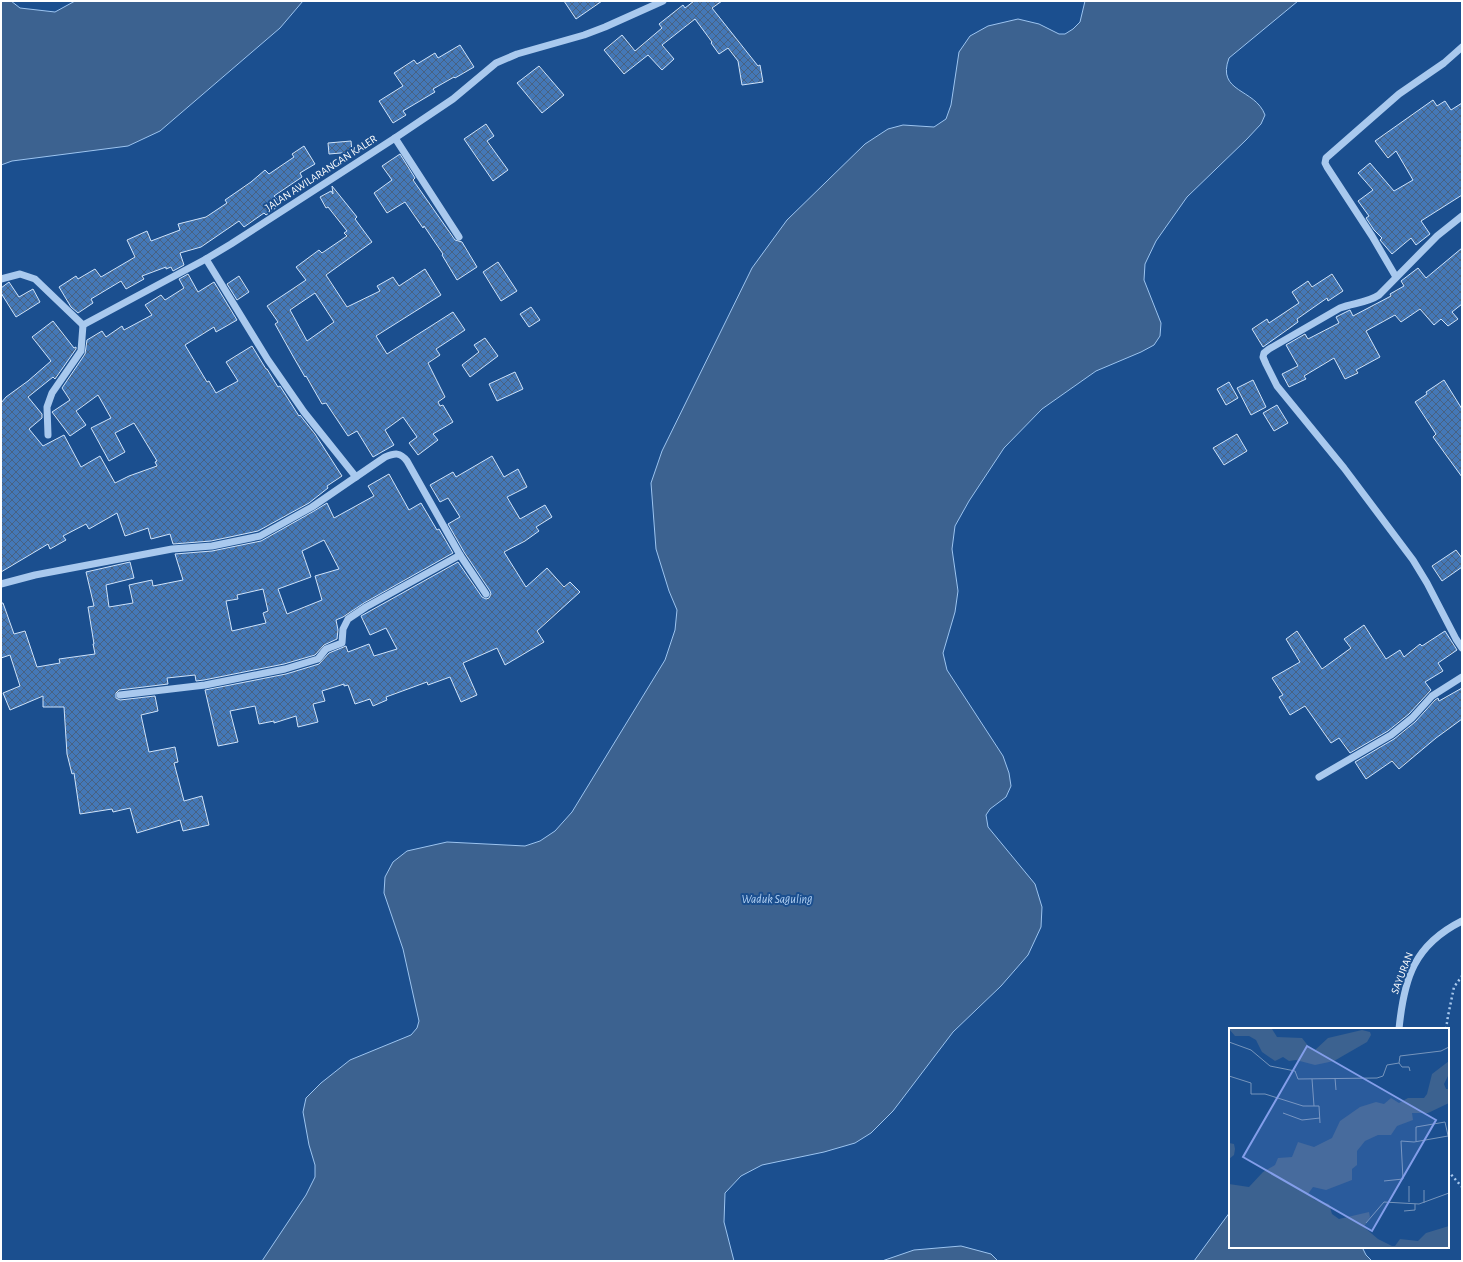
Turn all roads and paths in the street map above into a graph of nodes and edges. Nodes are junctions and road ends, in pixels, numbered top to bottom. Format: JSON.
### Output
{"nodes":[{"id":1,"x":663,"y":1,"type":"edge"},
{"id":2,"x":1462,"y":47,"type":"edge"},
{"id":3,"x":395,"y":138,"type":"junction"},
{"id":4,"x":1462,"y":216,"type":"edge"},
{"id":5,"x":459,"y":237,"type":"dead end"},
{"id":6,"x":206,"y":259,"type":"junction"},
{"id":7,"x":1396,"y":277,"type":"junction"},
{"id":8,"x":1,"y":279,"type":"edge"},
{"id":9,"x":83,"y":325,"type":"junction"},
{"id":10,"x":48,"y":435,"type":"dead end"},
{"id":11,"x":356,"y":477,"type":"junction"},
{"id":12,"x":460,"y":555,"type":"junction"},
{"id":13,"x":1,"y":584,"type":"edge"},
{"id":14,"x":486,"y":594,"type":"dead end"},
{"id":15,"x":1462,"y":648,"type":"edge"},
{"id":16,"x":1462,"y":677,"type":"edge"},
{"id":17,"x":120,"y":695,"type":"dead end"},
{"id":18,"x":1319,"y":777,"type":"dead end"},
{"id":19,"x":1462,"y":920,"type":"edge"},
{"id":20,"x":1462,"y":976,"type":"edge"},
{"id":21,"x":1399,"y":1028,"type":"edge"},
{"id":22,"x":1446,"y":1028,"type":"edge"},
{"id":23,"x":1449,"y":1175,"type":"edge"},
{"id":24,"x":1462,"y":1187,"type":"edge"}],
"edges":[{"from":1,"to":3,"type":"street","name":"JALAN AWILARANGAN KALER"},
{"from":2,"to":7,"type":"street"},
{"from":3,"to":5,"type":"street"},
{"from":3,"to":6,"type":"street","name":"JALAN AWILARANGAN KALER"},
{"from":4,"to":7,"type":"street"},
{"from":6,"to":9,"type":"street","name":"JALAN AWILARANGAN KALER"},
{"from":6,"to":11,"type":"street"},
{"from":7,"to":15,"type":"street"},
{"from":8,"to":9,"type":"street"},
{"from":9,"to":10,"type":"street"},
{"from":11,"to":12,"type":"street"},
{"from":11,"to":13,"type":"street"},
{"from":12,"to":14,"type":"street"},
{"from":12,"to":17,"type":"street"},
{"from":16,"to":18,"type":"street"},
{"from":19,"to":21,"type":"street","name":"SAYURAN"},
{"from":20,"to":22,"type":"path"},
{"from":23,"to":24,"type":"path"}]}
